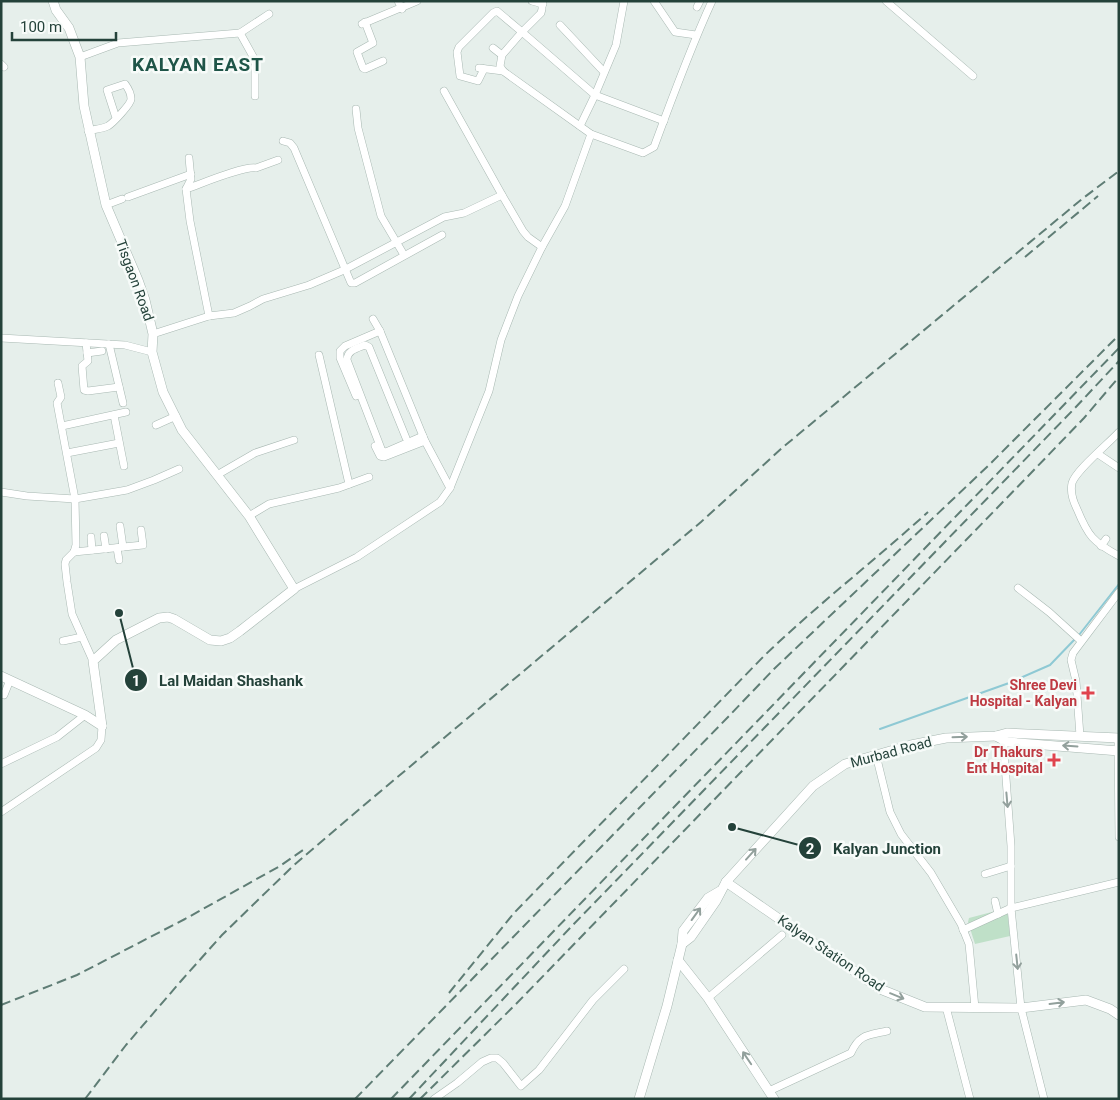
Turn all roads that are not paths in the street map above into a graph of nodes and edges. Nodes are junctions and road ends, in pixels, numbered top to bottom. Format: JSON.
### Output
{"nodes":[{"id":1,"x":53,"y":1,"type":"edge"},
{"id":2,"x":398,"y":1,"type":"edge"},
{"id":3,"x":417,"y":1,"type":"edge"},
{"id":4,"x":532,"y":1,"type":"edge"},
{"id":5,"x":623,"y":1,"type":"edge"},
{"id":6,"x":654,"y":1,"type":"edge"},
{"id":7,"x":712,"y":1,"type":"edge"},
{"id":8,"x":886,"y":1,"type":"edge"},
{"id":9,"x":542,"y":3,"type":"edge"},
{"id":10,"x":402,"y":9,"type":"junction"},
{"id":11,"x":269,"y":14,"type":"dead end"},
{"id":12,"x":560,"y":25,"type":"dead end"},
{"id":13,"x":521,"y":30,"type":"junction"},
{"id":14,"x":240,"y":32,"type":"junction"},
{"id":15,"x":696,"y":35,"type":"junction"},
{"id":16,"x":80,"y":57,"type":"junction"},
{"id":17,"x":383,"y":61,"type":"dead end"},
{"id":18,"x":504,"y":71,"type":"junction"},
{"id":19,"x":604,"y":72,"type":"junction"},
{"id":20,"x":973,"y":76,"type":"dead end"},
{"id":21,"x":444,"y":91,"type":"dead end"},
{"id":22,"x":595,"y":95,"type":"junction"},
{"id":23,"x":255,"y":96,"type":"dead end"},
{"id":24,"x":356,"y":109,"type":"dead end"},
{"id":25,"x":116,"y":118,"type":"junction"},
{"id":26,"x":664,"y":121,"type":"junction"},
{"id":27,"x":580,"y":126,"type":"junction"},
{"id":28,"x":88,"y":131,"type":"junction"},
{"id":29,"x":591,"y":134,"type":"junction"},
{"id":30,"x":283,"y":141,"type":"dead end"},
{"id":31,"x":190,"y":158,"type":"dead end"},
{"id":32,"x":278,"y":160,"type":"dead end"},
{"id":33,"x":191,"y":174,"type":"junction"},
{"id":34,"x":186,"y":189,"type":"junction"},
{"id":35,"x":502,"y":195,"type":"junction"},
{"id":36,"x":106,"y":205,"type":"junction"},
{"id":37,"x":442,"y":235,"type":"dead end"},
{"id":38,"x":396,"y":241,"type":"junction"},
{"id":39,"x":542,"y":247,"type":"junction"},
{"id":40,"x":404,"y":255,"type":"junction"},
{"id":41,"x":344,"y":270,"type":"junction"},
{"id":42,"x":209,"y":316,"type":"junction"},
{"id":43,"x":373,"y":319,"type":"dead end"},
{"id":44,"x":380,"y":331,"type":"junction"},
{"id":45,"x":153,"y":334,"type":"junction"},
{"id":46,"x":1,"y":338,"type":"edge"},
{"id":47,"x":86,"y":343,"type":"junction"},
{"id":48,"x":109,"y":344,"type":"junction"},
{"id":49,"x":102,"y":351,"type":"dead end"},
{"id":50,"x":152,"y":352,"type":"junction"},
{"id":51,"x":87,"y":353,"type":"junction"},
{"id":52,"x":319,"y":356,"type":"dead end"},
{"id":53,"x":58,"y":383,"type":"dead end"},
{"id":54,"x":119,"y":387,"type":"junction"},
{"id":55,"x":123,"y":403,"type":"dead end"},
{"id":56,"x":126,"y":412,"type":"dead end"},
{"id":57,"x":114,"y":415,"type":"junction"},
{"id":58,"x":176,"y":416,"type":"junction"},
{"id":59,"x":156,"y":425,"type":"dead end"},
{"id":60,"x":62,"y":426,"type":"junction"},
{"id":61,"x":1119,"y":432,"type":"edge"},
{"id":62,"x":406,"y":438,"type":"dead end"},
{"id":63,"x":424,"y":438,"type":"junction"},
{"id":64,"x":294,"y":440,"type":"dead end"},
{"id":65,"x":120,"y":443,"type":"junction"},
{"id":66,"x":67,"y":453,"type":"junction"},
{"id":67,"x":1098,"y":454,"type":"junction"},
{"id":68,"x":124,"y":466,"type":"dead end"},
{"id":69,"x":1119,"y":468,"type":"edge"},
{"id":70,"x":179,"y":469,"type":"dead end"},
{"id":71,"x":217,"y":475,"type":"junction"},
{"id":72,"x":369,"y":477,"type":"dead end"},
{"id":73,"x":349,"y":484,"type":"junction"},
{"id":74,"x":450,"y":488,"type":"junction"},
{"id":75,"x":1,"y":492,"type":"edge"},
{"id":76,"x":75,"y":499,"type":"junction"},
{"id":77,"x":249,"y":516,"type":"junction"},
{"id":78,"x":120,"y":526,"type":"dead end"},
{"id":79,"x":141,"y":530,"type":"dead end"},
{"id":80,"x":104,"y":536,"type":"dead end"},
{"id":81,"x":91,"y":537,"type":"dead end"},
{"id":82,"x":1106,"y":539,"type":"dead end"},
{"id":83,"x":1102,"y":546,"type":"junction"},
{"id":84,"x":120,"y":548,"type":"junction"},
{"id":85,"x":106,"y":549,"type":"junction"},
{"id":86,"x":92,"y":550,"type":"junction"},
{"id":87,"x":74,"y":552,"type":"junction"},
{"id":88,"x":1119,"y":556,"type":"edge"},
{"id":89,"x":119,"y":560,"type":"dead end"},
{"id":90,"x":1018,"y":588,"type":"dead end"},
{"id":91,"x":294,"y":590,"type":"junction"},
{"id":92,"x":1119,"y":592,"type":"edge"},
{"id":93,"x":82,"y":637,"type":"junction"},
{"id":94,"x":1081,"y":640,"type":"junction"},
{"id":95,"x":63,"y":641,"type":"dead end"},
{"id":96,"x":93,"y":662,"type":"junction"},
{"id":97,"x":1,"y":676,"type":"edge"},
{"id":98,"x":10,"y":680,"type":"junction"},
{"id":99,"x":4,"y":696,"type":"dead end"},
{"id":100,"x":85,"y":715,"type":"junction"},
{"id":101,"x":102,"y":726,"type":"junction"},
{"id":102,"x":1080,"y":736,"type":"junction"},
{"id":103,"x":1001,"y":737,"type":"junction"},
{"id":104,"x":1118,"y":738,"type":"edge"},
{"id":105,"x":1118,"y":750,"type":"edge"},
{"id":106,"x":876,"y":754,"type":"junction"},
{"id":107,"x":1,"y":764,"type":"edge"},
{"id":108,"x":1,"y":812,"type":"edge"},
{"id":109,"x":1119,"y":837,"type":"edge"},
{"id":110,"x":1011,"y":866,"type":"junction"},
{"id":111,"x":985,"y":874,"type":"dead end"},
{"id":112,"x":726,"y":882,"type":"junction"},
{"id":113,"x":1119,"y":882,"type":"edge"},
{"id":114,"x":995,"y":901,"type":"dead end"},
{"id":115,"x":1011,"y":908,"type":"junction"},
{"id":116,"x":998,"y":914,"type":"junction"},
{"id":117,"x":963,"y":930,"type":"junction"},
{"id":118,"x":782,"y":936,"type":"dead end"},
{"id":119,"x":678,"y":960,"type":"junction"},
{"id":120,"x":624,"y":969,"type":"dead end"},
{"id":121,"x":708,"y":998,"type":"junction"},
{"id":122,"x":946,"y":1007,"type":"junction"},
{"id":123,"x":975,"y":1008,"type":"junction"},
{"id":124,"x":1021,"y":1008,"type":"junction"},
{"id":125,"x":1119,"y":1015,"type":"edge"},
{"id":126,"x":887,"y":1031,"type":"dead end"},
{"id":127,"x":772,"y":1095,"type":"edge"},
{"id":128,"x":434,"y":1099,"type":"edge"},
{"id":129,"x":639,"y":1099,"type":"edge"},
{"id":130,"x":970,"y":1099,"type":"edge"},
{"id":131,"x":1044,"y":1099,"type":"edge"}],
"edges":[{"from":1,"to":16,"type":"street","name":"Tisgaon Road"},
{"from":2,"to":10,"type":"street"},
{"from":3,"to":10,"type":"street"},
{"from":4,"to":9,"type":"street"},
{"from":5,"to":19,"type":"street"},
{"from":6,"to":15,"type":"street"},
{"from":7,"to":15,"type":"street"},
{"from":8,"to":20,"type":"street"},
{"from":9,"to":13,"type":"street"},
{"from":10,"to":17,"type":"street"},
{"from":11,"to":14,"type":"street"},
{"from":12,"to":19,"type":"street"},
{"from":13,"to":18,"type":"street"},
{"from":13,"to":18,"type":"street"},
{"from":13,"to":22,"type":"street"},
{"from":14,"to":16,"type":"street"},
{"from":14,"to":23,"type":"street"},
{"from":15,"to":26,"type":"street"},
{"from":16,"to":28,"type":"street","name":"Tisgaon Road"},
{"from":18,"to":27,"type":"street"},
{"from":19,"to":22,"type":"street"},
{"from":21,"to":35,"type":"street"},
{"from":22,"to":26,"type":"street"},
{"from":22,"to":27,"type":"street"},
{"from":24,"to":38,"type":"street"},
{"from":25,"to":25,"type":"street"},
{"from":25,"to":28,"type":"street"},
{"from":26,"to":29,"type":"street"},
{"from":27,"to":29,"type":"street"},
{"from":28,"to":36,"type":"street","name":"Tisgaon Road"},
{"from":29,"to":39,"type":"street"},
{"from":30,"to":41,"type":"street"},
{"from":31,"to":33,"type":"street"},
{"from":32,"to":34,"type":"street"},
{"from":33,"to":34,"type":"street"},
{"from":33,"to":36,"type":"street"},
{"from":34,"to":42,"type":"street"},
{"from":35,"to":38,"type":"street"},
{"from":35,"to":39,"type":"street"},
{"from":36,"to":45,"type":"street","name":"Tisgaon Road"},
{"from":37,"to":40,"type":"street"},
{"from":38,"to":40,"type":"street"},
{"from":38,"to":41,"type":"street"},
{"from":39,"to":74,"type":"street"},
{"from":40,"to":41,"type":"street"},
{"from":41,"to":42,"type":"street"},
{"from":42,"to":45,"type":"street"},
{"from":43,"to":44,"type":"street"},
{"from":44,"to":63,"type":"street"},
{"from":44,"to":63,"type":"street"},
{"from":45,"to":50,"type":"street","name":"Tisgaon Road"},
{"from":46,"to":47,"type":"street"},
{"from":47,"to":48,"type":"street"},
{"from":47,"to":51,"type":"street"},
{"from":48,"to":50,"type":"street"},
{"from":48,"to":54,"type":"street"},
{"from":49,"to":51,"type":"street"},
{"from":50,"to":58,"type":"street","name":"Tisgaon Road"},
{"from":51,"to":54,"type":"street"},
{"from":52,"to":73,"type":"street"},
{"from":53,"to":60,"type":"street"},
{"from":54,"to":55,"type":"street"},
{"from":56,"to":57,"type":"street"},
{"from":57,"to":60,"type":"street"},
{"from":57,"to":65,"type":"street"},
{"from":58,"to":59,"type":"street"},
{"from":58,"to":71,"type":"street","name":"Tisgaon Road"},
{"from":60,"to":66,"type":"street"},
{"from":61,"to":67,"type":"street"},
{"from":62,"to":63,"type":"street"},
{"from":63,"to":74,"type":"street"},
{"from":64,"to":71,"type":"street"},
{"from":65,"to":66,"type":"street"},
{"from":65,"to":68,"type":"street"},
{"from":66,"to":76,"type":"street"},
{"from":67,"to":69,"type":"street"},
{"from":67,"to":83,"type":"street"},
{"from":70,"to":76,"type":"street"},
{"from":71,"to":77,"type":"street","name":"Tisgaon Road"},
{"from":72,"to":73,"type":"street"},
{"from":73,"to":77,"type":"street"},
{"from":74,"to":91,"type":"street"},
{"from":75,"to":76,"type":"street"},
{"from":76,"to":87,"type":"street"},
{"from":77,"to":91,"type":"street","name":"Tisgaon Road"},
{"from":78,"to":84,"type":"street"},
{"from":79,"to":84,"type":"street"},
{"from":80,"to":85,"type":"street"},
{"from":81,"to":86,"type":"street"},
{"from":82,"to":83,"type":"street"},
{"from":83,"to":88,"type":"street"},
{"from":84,"to":85,"type":"street"},
{"from":84,"to":89,"type":"street"},
{"from":85,"to":86,"type":"street"},
{"from":86,"to":87,"type":"street"},
{"from":87,"to":93,"type":"street"},
{"from":90,"to":94,"type":"street"},
{"from":91,"to":96,"type":"street"},
{"from":92,"to":94,"type":"street"},
{"from":93,"to":95,"type":"street"},
{"from":93,"to":96,"type":"street"},
{"from":94,"to":102,"type":"street"},
{"from":96,"to":101,"type":"street"},
{"from":97,"to":98,"type":"street"},
{"from":98,"to":99,"type":"street"},
{"from":98,"to":100,"type":"street"},
{"from":100,"to":101,"type":"street"},
{"from":100,"to":107,"type":"street"},
{"from":101,"to":108,"type":"street"},
{"from":102,"to":103,"type":"street","name":"Murbad Road"},
{"from":102,"to":104,"type":"street","name":"Murbad Road"},
{"from":105,"to":103,"type":"street","name":"Murbad Road","one_way":true},
{"from":106,"to":103,"type":"street","name":"Murbad Road","one_way":true},
{"from":103,"to":110,"type":"street","one_way":true},
{"from":104,"to":105,"type":"street"},
{"from":105,"to":109,"type":"street"},
{"from":112,"to":106,"type":"street","name":"Murbad Road","one_way":true},
{"from":106,"to":117,"type":"street"},
{"from":110,"to":111,"type":"street"},
{"from":110,"to":115,"type":"street"},
{"from":119,"to":112,"type":"street","name":"Murbad Road","one_way":true},
{"from":112,"to":122,"type":"street","name":"Kalyan Station Road","one_way":true},
{"from":113,"to":115,"type":"street"},
{"from":114,"to":116,"type":"street"},
{"from":115,"to":116,"type":"street"},
{"from":115,"to":124,"type":"street","one_way":true},
{"from":116,"to":117,"type":"street"},
{"from":117,"to":123,"type":"street"},
{"from":118,"to":121,"type":"street"},
{"from":119,"to":121,"type":"street"},
{"from":119,"to":129,"type":"street","name":"Murbad Road"},
{"from":120,"to":128,"type":"street"},
{"from":127,"to":121,"type":"street","one_way":true},
{"from":122,"to":123,"type":"street","name":"Kalyan Station Road"},
{"from":122,"to":130,"type":"street"},
{"from":123,"to":124,"type":"street","name":"Kalyan Station Road"},
{"from":124,"to":125,"type":"street","name":"Kalyan Station Road","one_way":true},
{"from":124,"to":131,"type":"street"},
{"from":126,"to":127,"type":"street"}]}
